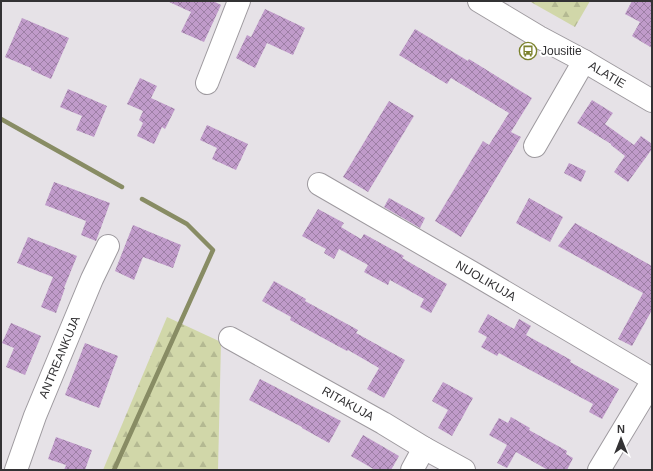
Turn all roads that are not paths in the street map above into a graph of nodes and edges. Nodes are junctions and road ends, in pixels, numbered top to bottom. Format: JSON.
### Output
{"nodes":[{"id":1,"x":239,"y":1,"type":"edge"},
{"id":2,"x":479,"y":1,"type":"edge"},
{"id":3,"x":584,"y":61,"type":"junction"},
{"id":4,"x":207,"y":83,"type":"dead end"},
{"id":5,"x":652,"y":101,"type":"edge"},
{"id":6,"x":535,"y":146,"type":"dead end"},
{"id":7,"x":319,"y":184,"type":"dead end"},
{"id":8,"x":108,"y":246,"type":"dead end"},
{"id":9,"x":230,"y":338,"type":"dead end"},
{"id":10,"x":652,"y":381,"type":"edge"},
{"id":11,"x":424,"y":448,"type":"junction"},
{"id":12,"x":16,"y":470,"type":"edge"},
{"id":13,"x":412,"y":470,"type":"edge"},
{"id":14,"x":464,"y":470,"type":"edge"},
{"id":15,"x":599,"y":470,"type":"edge"}],
"edges":[{"from":1,"to":4,"type":"street"},
{"from":2,"to":3,"type":"street","name":"ALATIE"},
{"from":3,"to":5,"type":"street","name":"ALATIE"},
{"from":3,"to":6,"type":"street"},
{"from":7,"to":10,"type":"street","name":"NUOLIKUJA"},
{"from":8,"to":12,"type":"street","name":"ANTREANKUJA"},
{"from":9,"to":11,"type":"street","name":"RITAKUJA"},
{"from":10,"to":15,"type":"street"},
{"from":11,"to":13,"type":"street"},
{"from":11,"to":14,"type":"street","name":"RITAKUJA"}]}
